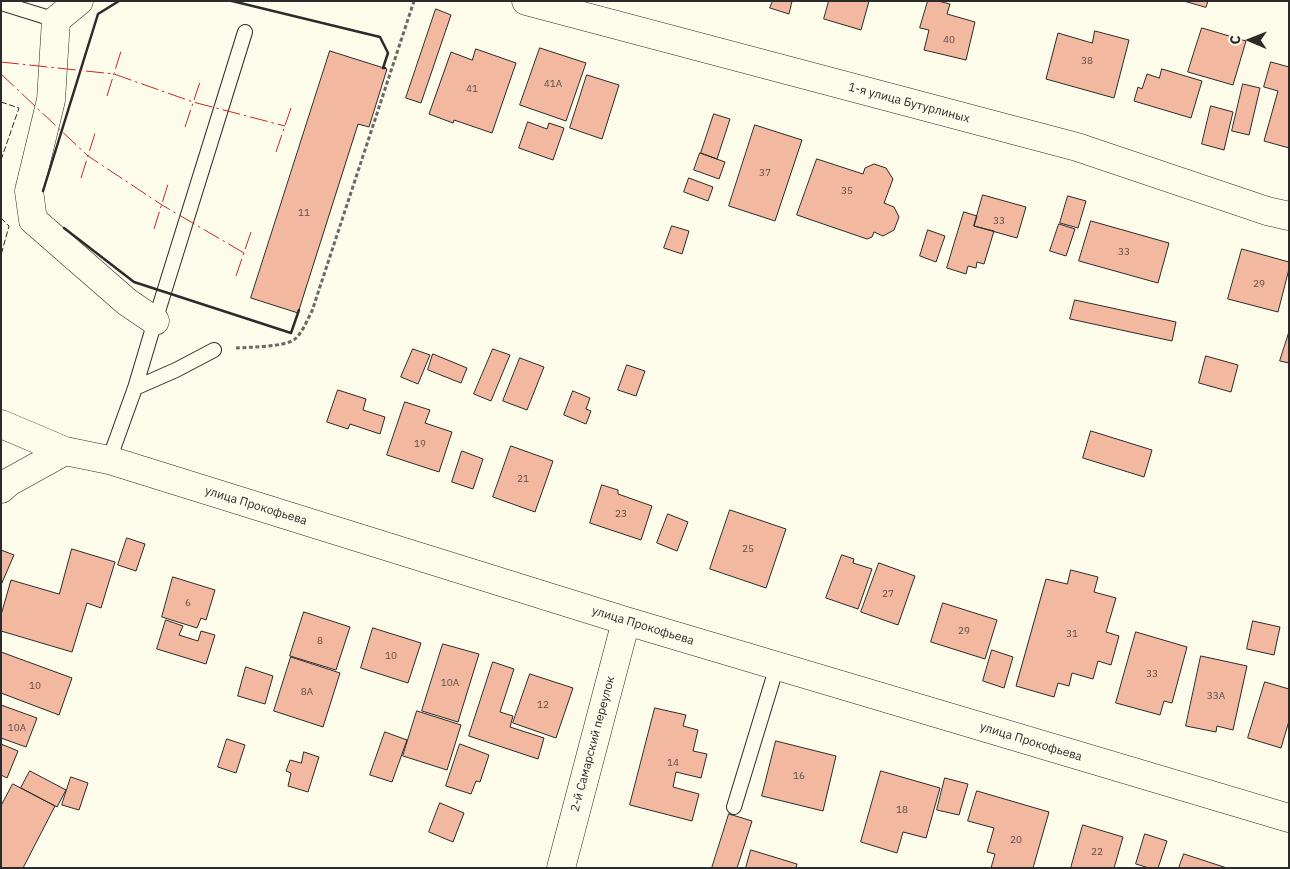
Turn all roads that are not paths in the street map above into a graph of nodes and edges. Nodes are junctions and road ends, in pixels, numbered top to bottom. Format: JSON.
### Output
{"nodes":[{"id":1,"x":79,"y":1,"type":"edge"},
{"id":2,"x":526,"y":1,"type":"edge"},
{"id":3,"x":1,"y":3,"type":"edge"},
{"id":4,"x":56,"y":20,"type":"junction"},
{"id":5,"x":246,"y":32,"type":"dead end"},
{"id":6,"x":1289,"y":216,"type":"edge"},
{"id":7,"x":155,"y":320,"type":"junction"},
{"id":8,"x":214,"y":350,"type":"road end"},
{"id":9,"x":135,"y":388,"type":"junction"},
{"id":10,"x":1,"y":424,"type":"edge"},
{"id":11,"x":65,"y":451,"type":"junction"},
{"id":12,"x":109,"y":460,"type":"junction"},
{"id":13,"x":1,"y":489,"type":"edge"},
{"id":14,"x":626,"y":621,"type":"junction"},
{"id":15,"x":777,"y":666,"type":"junction"},
{"id":16,"x":734,"y":807,"type":"dead end"},
{"id":17,"x":1289,"y":818,"type":"edge"},
{"id":18,"x":560,"y":868,"type":"edge"}],
"edges":[{"from":1,"to":4,"type":"street"},
{"from":2,"to":6,"type":"street","name":"1-я улица Бутурлиных"},
{"from":3,"to":4,"type":"lane"},
{"from":4,"to":7,"type":"street"},
{"from":5,"to":7,"type":"lane"},
{"from":7,"to":9,"type":"lane"},
{"from":8,"to":9,"type":"lane"},
{"from":9,"to":12,"type":"lane"},
{"from":10,"to":11,"type":"street","name":"улица Прокофьева"},
{"from":11,"to":12,"type":"street","name":"улица Прокофьева"},
{"from":11,"to":13,"type":"street"},
{"from":12,"to":14,"type":"street","name":"улица Прокофьева"},
{"from":14,"to":15,"type":"street","name":"улица Прокофьева"},
{"from":14,"to":18,"type":"street","name":"2-й Самарский переулок"},
{"from":15,"to":16,"type":"lane"},
{"from":15,"to":17,"type":"street","name":"улица Прокофьева"}]}
